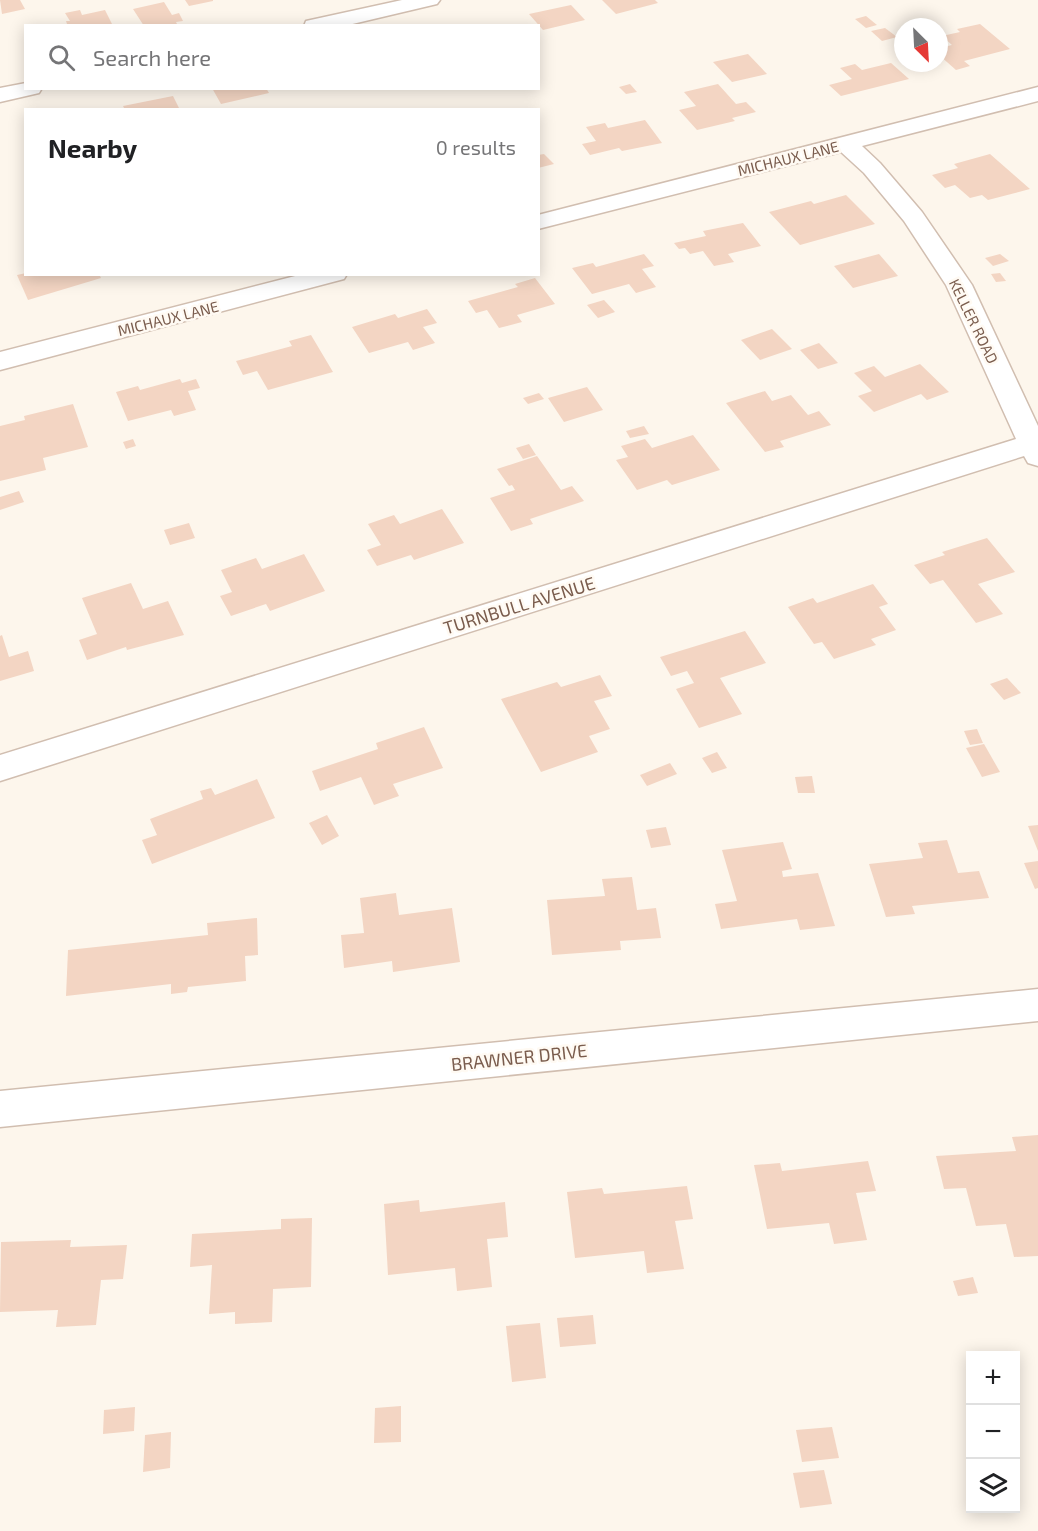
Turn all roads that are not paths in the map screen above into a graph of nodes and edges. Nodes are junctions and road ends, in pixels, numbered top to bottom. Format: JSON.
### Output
{"nodes":[{"id":1,"x":430,"y":0,"type":"edge"},
{"id":2,"x":323,"y":24,"type":"edge"},
{"id":3,"x":24,"y":90,"type":"edge"},
{"id":4,"x":1038,"y":94,"type":"edge"},
{"id":5,"x":0,"y":95,"type":"edge"},
{"id":6,"x":845,"y":143,"type":"junction"},
{"id":7,"x":540,"y":221,"type":"edge"},
{"id":8,"x":327,"y":276,"type":"edge"},
{"id":9,"x":0,"y":361,"type":"edge"},
{"id":10,"x":1036,"y":447,"type":"edge"},
{"id":11,"x":0,"y":768,"type":"edge"},
{"id":12,"x":1038,"y":1005,"type":"edge"},
{"id":13,"x":0,"y":1109,"type":"edge"}],
"edges":[{"from":1,"to":2,"type":"street"},
{"from":3,"to":5,"type":"street"},
{"from":4,"to":6,"type":"street","name":"MICHAUX LANE"},
{"from":6,"to":7,"type":"street","name":"MICHAUX LANE"},
{"from":6,"to":10,"type":"street","name":"KELLER ROAD"},
{"from":8,"to":9,"type":"street","name":"MICHAUX LANE"},
{"from":10,"to":11,"type":"street","name":"TURNBULL AVENUE"},
{"from":12,"to":13,"type":"street","name":"BRAWNER DRIVE"}]}
